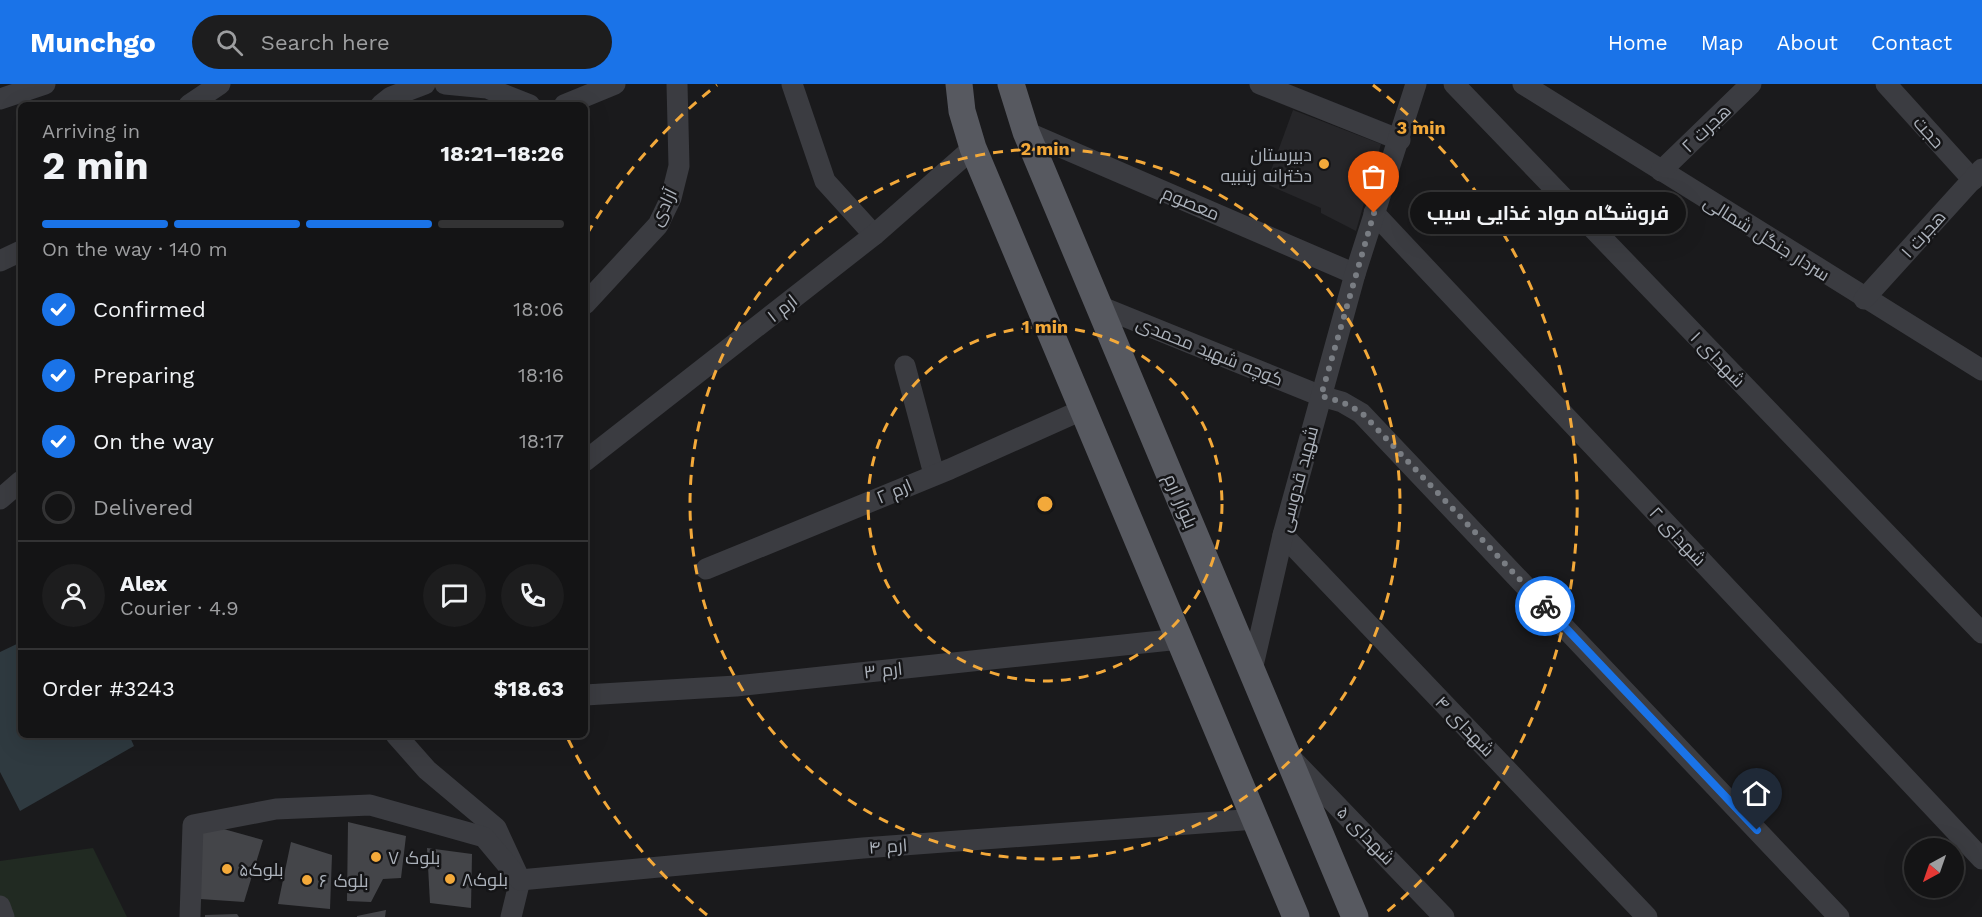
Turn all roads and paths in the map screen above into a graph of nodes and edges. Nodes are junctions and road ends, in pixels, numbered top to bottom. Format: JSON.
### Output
{"nodes":[{"id":1,"x":45,"y":84,"type":"edge"},
{"id":2,"x":219,"y":84,"type":"edge"},
{"id":3,"x":425,"y":84,"type":"edge"},
{"id":4,"x":445,"y":84,"type":"edge"},
{"id":5,"x":615,"y":84,"type":"edge"},
{"id":6,"x":677,"y":84,"type":"edge"},
{"id":7,"x":792,"y":84,"type":"edge"},
{"id":8,"x":959,"y":84,"type":"edge"},
{"id":9,"x":1011,"y":84,"type":"edge"},
{"id":10,"x":1260,"y":84,"type":"edge"},
{"id":11,"x":1416,"y":84,"type":"edge"},
{"id":12,"x":1454,"y":84,"type":"edge"},
{"id":13,"x":1751,"y":84,"type":"edge"},
{"id":14,"x":1886,"y":84,"type":"edge"},
{"id":15,"x":1535,"y":87,"type":"edge"},
{"id":16,"x":0,"y":99,"type":"edge"},
{"id":17,"x":193,"y":102,"type":"edge"},
{"id":18,"x":385,"y":102,"type":"edge"},
{"id":19,"x":523,"y":102,"type":"edge"},
{"id":20,"x":571,"y":102,"type":"edge"},
{"id":21,"x":1026,"y":132,"type":"junction"},
{"id":22,"x":1400,"y":140,"type":"junction"},
{"id":23,"x":973,"y":148,"type":"junction"},
{"id":24,"x":1661,"y":171,"type":"junction"},
{"id":25,"x":1977,"y":174,"type":"edge"},
{"id":26,"x":1374,"y":213,"type":"junction"},
{"id":27,"x":874,"y":235,"type":"junction"},
{"id":28,"x":18,"y":252,"type":"edge"},
{"id":29,"x":0,"y":261,"type":"edge"},
{"id":30,"x":1354,"y":274,"type":"junction"},
{"id":31,"x":1864,"y":299,"type":"junction"},
{"id":32,"x":588,"y":301,"type":"edge"},
{"id":33,"x":1099,"y":306,"type":"junction"},
{"id":34,"x":905,"y":366,"type":"dead end"},
{"id":35,"x":1982,"y":370,"type":"edge"},
{"id":36,"x":1321,"y":396,"type":"junction"},
{"id":37,"x":1082,"y":410,"type":"junction"},
{"id":38,"x":588,"y":459,"type":"edge"},
{"id":39,"x":934,"y":474,"type":"junction"},
{"id":40,"x":18,"y":484,"type":"edge"},
{"id":41,"x":0,"y":499,"type":"edge"},
{"id":42,"x":1283,"y":535,"type":"junction"},
{"id":43,"x":706,"y":569,"type":"dead end"},
{"id":44,"x":1982,"y":633,"type":"edge"},
{"id":45,"x":1180,"y":639,"type":"junction"},
{"id":46,"x":1252,"y":670,"type":"junction"},
{"id":47,"x":588,"y":695,"type":"edge"},
{"id":48,"x":399,"y":738,"type":"edge"},
{"id":49,"x":1287,"y":754,"type":"junction"},
{"id":50,"x":1256,"y":819,"type":"junction"},
{"id":51,"x":1982,"y":859,"type":"edge"},
{"id":52,"x":520,"y":880,"type":"junction"},
{"id":53,"x":0,"y":906,"type":"edge"},
{"id":54,"x":4,"y":917,"type":"edge"},
{"id":55,"x":190,"y":917,"type":"edge"},
{"id":56,"x":511,"y":917,"type":"edge"},
{"id":57,"x":1296,"y":917,"type":"edge"},
{"id":58,"x":1355,"y":917,"type":"edge"},
{"id":59,"x":1444,"y":917,"type":"edge"},
{"id":60,"x":1647,"y":917,"type":"edge"},
{"id":61,"x":1839,"y":917,"type":"edge"}],
"edges":[{"from":1,"to":16,"type":"street"},
{"from":2,"to":17,"type":"street"},
{"from":3,"to":18,"type":"street"},
{"from":4,"to":19,"type":"street"},
{"from":5,"to":20,"type":"street"},
{"from":6,"to":32,"type":"street","name":"آزادی"},
{"from":7,"to":27,"type":"street"},
{"from":8,"to":23,"type":"main road"},
{"from":9,"to":21,"type":"main road","name":"بلوار ارم"},
{"from":10,"to":22,"type":"street"},
{"from":11,"to":22,"type":"street","name":"شهید قدوسی"},
{"from":12,"to":44,"type":"street","name":"شهدای ۱"},
{"from":13,"to":24,"type":"street","name":"هجرت ۲"},
{"from":14,"to":25,"type":"street","name":"حجت"},
{"from":15,"to":24,"type":"street","name":"سردار جنگل شمالی"},
{"from":21,"to":30,"type":"street","name":"معصوم"},
{"from":21,"to":33,"type":"main road","name":"بلوار ارم"},
{"from":22,"to":26,"type":"street","name":"شهید قدوسی"},
{"from":23,"to":27,"type":"street","name":"ارم ۱"},
{"from":23,"to":37,"type":"main road"},
{"from":24,"to":31,"type":"street","name":"سردار جنگل شمالی"},
{"from":25,"to":31,"type":"street","name":"هجرت ۱"},
{"from":26,"to":30,"type":"street","name":"شهید قدوسی"},
{"from":26,"to":51,"type":"street","name":"شهدای ۲"},
{"from":27,"to":38,"type":"street","name":"ارم ۱"},
{"from":28,"to":29,"type":"street"},
{"from":30,"to":36,"type":"street","name":"شهید قدوسی"},
{"from":31,"to":35,"type":"street","name":"سردار جنگل شمالی"},
{"from":33,"to":36,"type":"street","name":"کوچه شهید محمدی"},
{"from":33,"to":46,"type":"main road","name":"بلوار ارم"},
{"from":34,"to":39,"type":"street"},
{"from":36,"to":42,"type":"street","name":"شهید قدوسی"},
{"from":36,"to":61,"type":"street","name":"کوچه شهید محمدی"},
{"from":37,"to":39,"type":"street","name":"ارم ۲"},
{"from":37,"to":45,"type":"main road"},
{"from":39,"to":43,"type":"street","name":"ارم ۲"},
{"from":40,"to":41,"type":"street"},
{"from":42,"to":46,"type":"street","name":"شهید قدوسی"},
{"from":42,"to":60,"type":"street","name":"شهدای ۴"},
{"from":45,"to":47,"type":"street","name":"ارم ۳"},
{"from":45,"to":50,"type":"main road"},
{"from":46,"to":49,"type":"main road","name":"بلوار ارم"},
{"from":48,"to":52,"type":"street"},
{"from":49,"to":58,"type":"main road","name":"بلوار ارم"},
{"from":49,"to":59,"type":"street","name":"شهدای ۵"},
{"from":50,"to":52,"type":"street","name":"ارم ۴"},
{"from":50,"to":57,"type":"main road"},
{"from":52,"to":55,"type":"street"},
{"from":52,"to":56,"type":"street"},
{"from":53,"to":54,"type":"street"}]}
